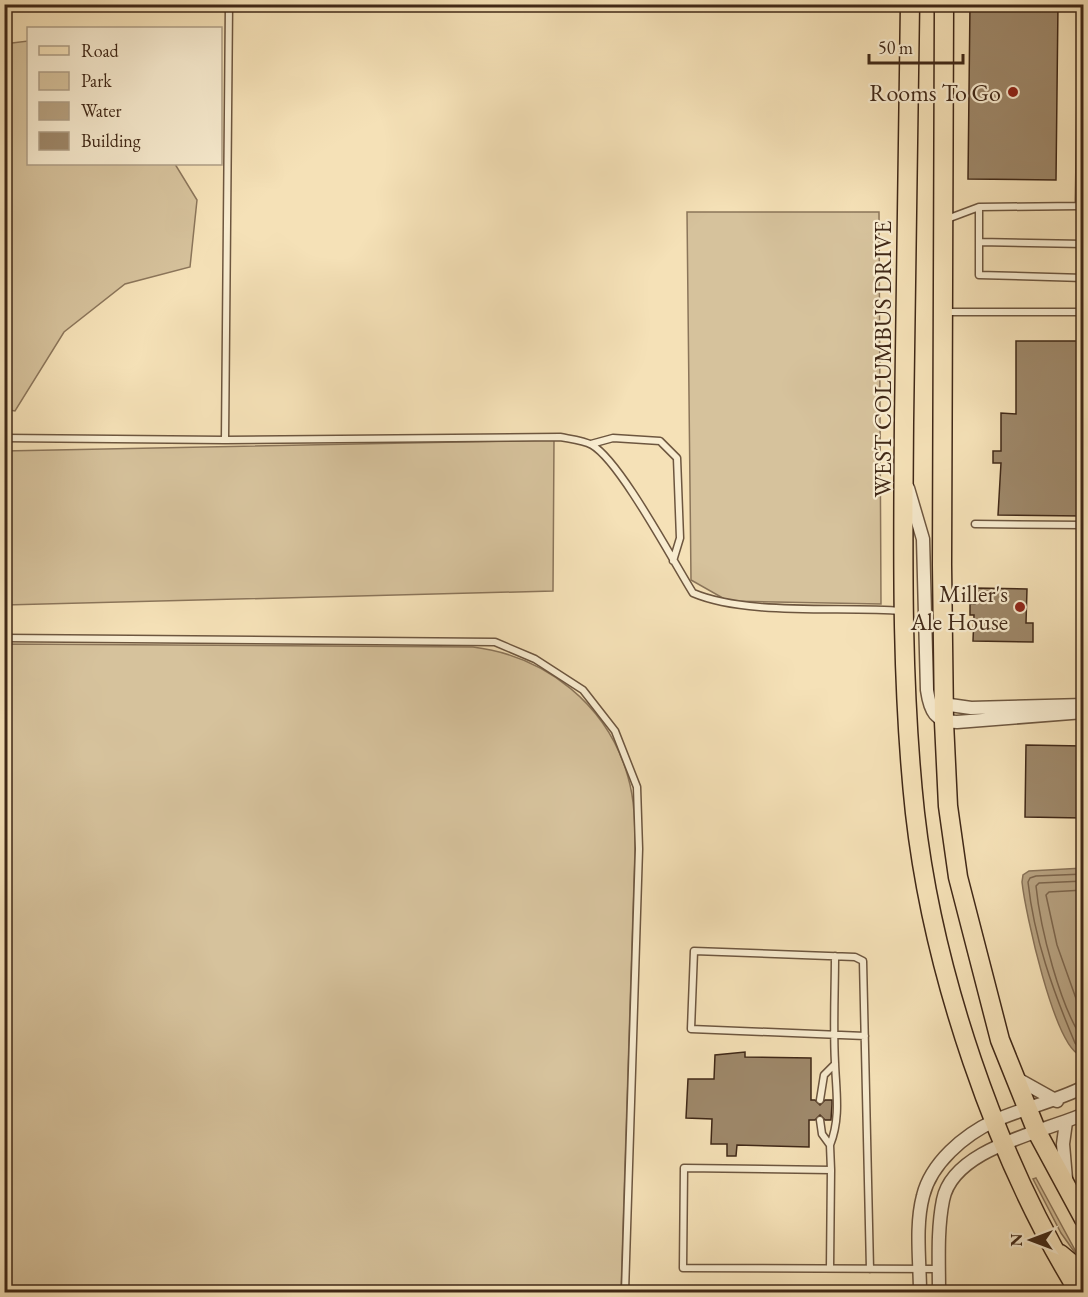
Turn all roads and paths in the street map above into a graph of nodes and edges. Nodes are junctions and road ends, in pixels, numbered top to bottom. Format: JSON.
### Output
{"nodes":[{"id":1,"x":229,"y":4,"type":"edge"},
{"id":2,"x":944,"y":4,"type":"edge"},
{"id":3,"x":1082,"y":4,"type":"edge"},
{"id":4,"x":910,"y":6,"type":"edge"},
{"id":5,"x":1081,"y":206,"type":"edge"},
{"id":6,"x":979,"y":207,"type":"junction"},
{"id":7,"x":942,"y":222,"type":"junction"},
{"id":8,"x":979,"y":242,"type":"junction"},
{"id":9,"x":1083,"y":244,"type":"edge"},
{"id":10,"x":1083,"y":278,"type":"edge"},
{"id":11,"x":942,"y":312,"type":"junction"},
{"id":12,"x":1083,"y":312,"type":"edge"},
{"id":13,"x":4,"y":438,"type":"edge"},
{"id":14,"x":225,"y":440,"type":"junction"},
{"id":15,"x":591,"y":444,"type":"junction"},
{"id":16,"x":904,"y":473,"type":"junction"},
{"id":17,"x":975,"y":524,"type":"dead end"},
{"id":18,"x":1083,"y":525,"type":"edge"},
{"id":19,"x":673,"y":561,"type":"junction"},
{"id":20,"x":906,"y":612,"type":"junction"},
{"id":21,"x":4,"y":638,"type":"edge"},
{"id":22,"x":943,"y":704,"type":"junction"},
{"id":23,"x":1083,"y":705,"type":"edge"},
{"id":24,"x":1083,"y":712,"type":"edge"},
{"id":25,"x":944,"y":722,"type":"junction"},
{"id":26,"x":835,"y":956,"type":"junction"},
{"id":27,"x":835,"y":1035,"type":"junction"},
{"id":28,"x":865,"y":1036,"type":"junction"},
{"id":29,"x":835,"y":1064,"type":"junction"},
{"id":30,"x":1014,"y":1076,"type":"junction"},
{"id":31,"x":1083,"y":1087,"type":"edge"},
{"id":32,"x":820,"y":1100,"type":"dead end"},
{"id":33,"x":1057,"y":1101,"type":"junction"},
{"id":34,"x":1027,"y":1111,"type":"junction"},
{"id":35,"x":1083,"y":1114,"type":"edge"},
{"id":36,"x":820,"y":1120,"type":"dead end"},
{"id":37,"x":993,"y":1122,"type":"junction"},
{"id":38,"x":1066,"y":1122,"type":"junction"},
{"id":39,"x":1037,"y":1132,"type":"junction"},
{"id":40,"x":1002,"y":1143,"type":"junction"},
{"id":41,"x":830,"y":1145,"type":"junction"},
{"id":42,"x":831,"y":1170,"type":"junction"},
{"id":43,"x":1067,"y":1189,"type":"junction"},
{"id":44,"x":1083,"y":1219,"type":"edge"},
{"id":45,"x":1056,"y":1251,"type":"junction"},
{"id":46,"x":830,"y":1268,"type":"junction"},
{"id":47,"x":870,"y":1269,"type":"junction"},
{"id":48,"x":920,"y":1269,"type":"junction"},
{"id":49,"x":939,"y":1269,"type":"junction"},
{"id":50,"x":1083,"y":1274,"type":"edge"},
{"id":51,"x":625,"y":1293,"type":"edge"},
{"id":52,"x":920,"y":1293,"type":"edge"},
{"id":53,"x":939,"y":1293,"type":"edge"},
{"id":54,"x":1078,"y":1293,"type":"edge"}],
"edges":[{"from":1,"to":14,"type":"lane"},
{"from":2,"to":7,"type":"main road"},
{"from":3,"to":5,"type":"lane"},
{"from":4,"to":16,"type":"main road","name":"WEST COLUMBUS DRIVE"},
{"from":5,"to":6,"type":"lane"},
{"from":6,"to":7,"type":"lane"},
{"from":6,"to":8,"type":"lane"},
{"from":7,"to":11,"type":"main road"},
{"from":8,"to":9,"type":"lane"},
{"from":8,"to":10,"type":"lane"},
{"from":11,"to":12,"type":"lane"},
{"from":11,"to":22,"type":"main road"},
{"from":13,"to":14,"type":"lane"},
{"from":14,"to":15,"type":"lane"},
{"from":15,"to":19,"type":"lane"},
{"from":15,"to":19,"type":"lane"},
{"from":16,"to":20,"type":"main road","name":"WEST COLUMBUS DRIVE"},
{"from":16,"to":25,"type":"street"},
{"from":17,"to":18,"type":"lane"},
{"from":19,"to":20,"type":"lane"},
{"from":20,"to":37,"type":"main road","name":"WEST COLUMBUS DRIVE"},
{"from":21,"to":51,"type":"lane"},
{"from":22,"to":23,"type":"street"},
{"from":22,"to":25,"type":"main road"},
{"from":24,"to":25,"type":"street"},
{"from":25,"to":30,"type":"main road"},
{"from":26,"to":27,"type":"lane"},
{"from":26,"to":27,"type":"lane"},
{"from":26,"to":28,"type":"lane"},
{"from":27,"to":28,"type":"lane"},
{"from":27,"to":29,"type":"lane"},
{"from":28,"to":47,"type":"lane"},
{"from":29,"to":32,"type":"lane"},
{"from":29,"to":41,"type":"lane"},
{"from":30,"to":33,"type":"street"},
{"from":30,"to":34,"type":"main road"},
{"from":31,"to":33,"type":"street"},
{"from":33,"to":34,"type":"street"},
{"from":34,"to":37,"type":"street"},
{"from":34,"to":39,"type":"main road"},
{"from":35,"to":38,"type":"street"},
{"from":36,"to":41,"type":"lane"},
{"from":37,"to":40,"type":"main road","name":"WEST COLUMBUS DRIVE"},
{"from":37,"to":48,"type":"street"},
{"from":38,"to":39,"type":"street"},
{"from":38,"to":43,"type":"street"},
{"from":39,"to":40,"type":"street"},
{"from":39,"to":43,"type":"main road"},
{"from":40,"to":45,"type":"main road","name":"WEST COLUMBUS DRIVE"},
{"from":40,"to":49,"type":"street"},
{"from":41,"to":42,"type":"lane"},
{"from":42,"to":46,"type":"lane"},
{"from":42,"to":46,"type":"lane"},
{"from":43,"to":44,"type":"main road"},
{"from":45,"to":50,"type":"main road"},
{"from":45,"to":54,"type":"main road","name":"WEST COLUMBUS DRIVE"},
{"from":46,"to":47,"type":"lane"},
{"from":47,"to":48,"type":"lane"},
{"from":48,"to":49,"type":"lane"},
{"from":48,"to":52,"type":"street"},
{"from":49,"to":53,"type":"street"}]}
